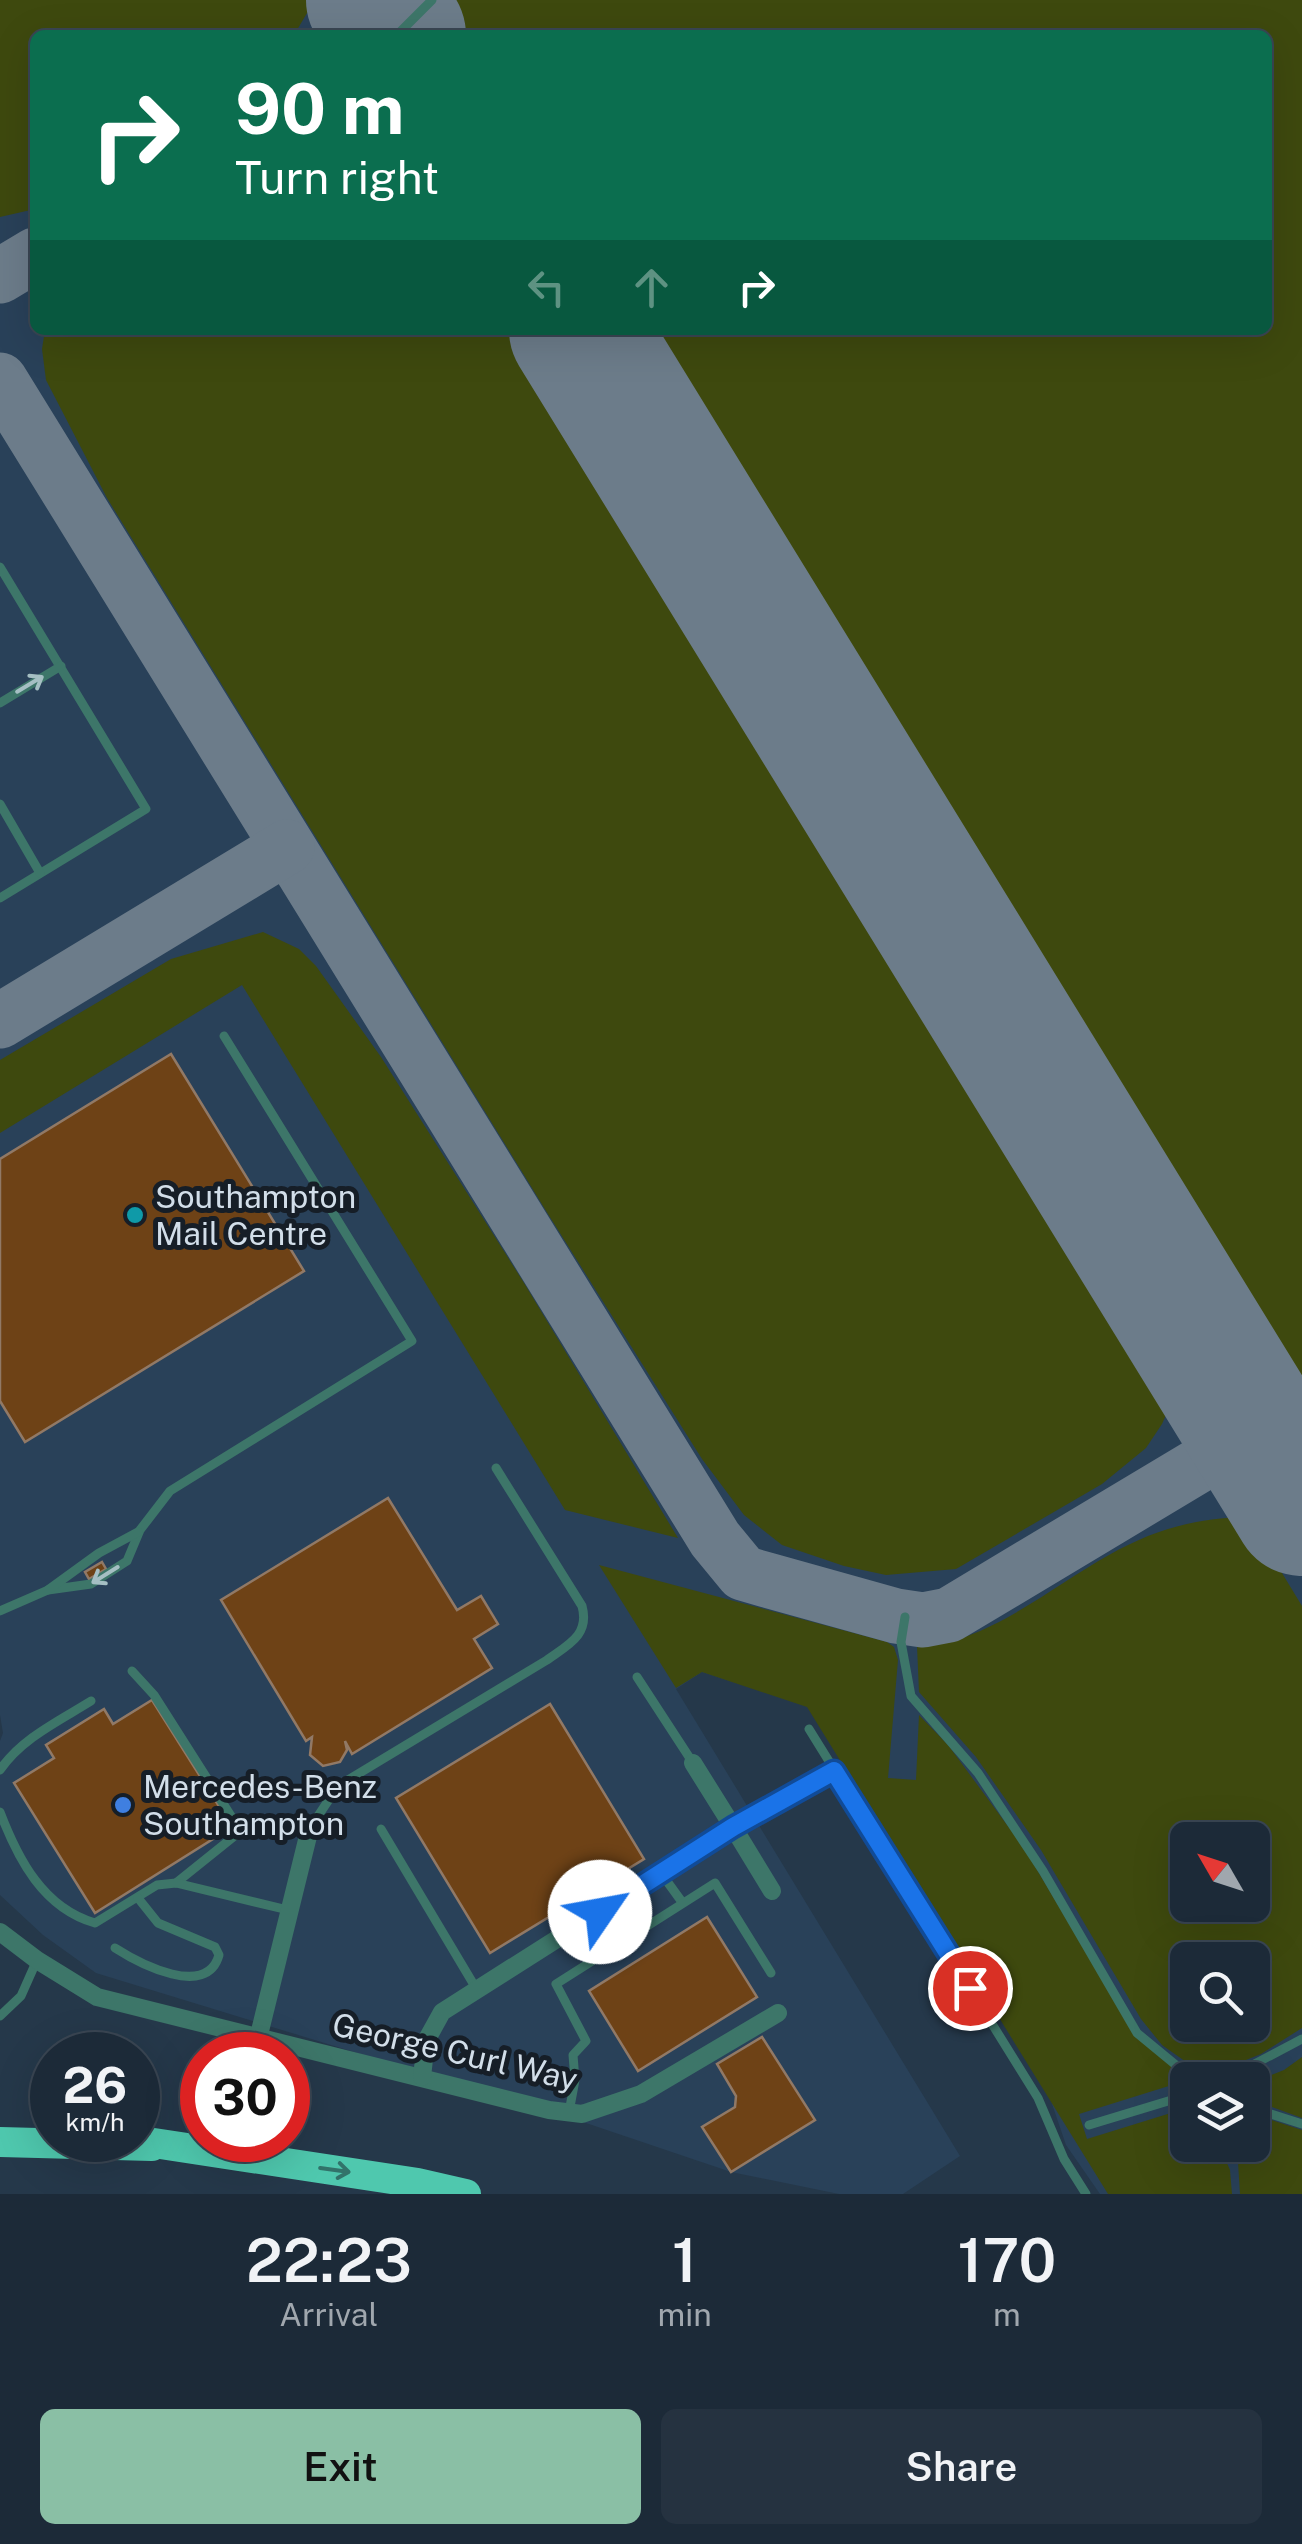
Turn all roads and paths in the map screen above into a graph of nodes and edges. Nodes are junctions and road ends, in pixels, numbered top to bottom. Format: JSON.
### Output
{"nodes":[{"id":1,"x":432,"y":0,"type":"edge"},
{"id":2,"x":400,"y":30,"type":"edge"},
{"id":3,"x":0,"y":567,"type":"edge"},
{"id":4,"x":61,"y":666,"type":"junction"},
{"id":5,"x":0,"y":702,"type":"edge"},
{"id":6,"x":0,"y":804,"type":"edge"},
{"id":7,"x":40,"y":874,"type":"junction"},
{"id":8,"x":0,"y":898,"type":"edge"},
{"id":9,"x":224,"y":1036,"type":"dead end"},
{"id":10,"x":496,"y":1468,"type":"dead end"},
{"id":11,"x":140,"y":1530,"type":"junction"},
{"id":12,"x":48,"y":1590,"type":"junction"},
{"id":13,"x":0,"y":1611,"type":"edge"},
{"id":14,"x":905,"y":1618,"type":"dead end"},
{"id":15,"x":132,"y":1671,"type":"dead end"},
{"id":16,"x":638,"y":1678,"type":"dead end"},
{"id":17,"x":91,"y":1701,"type":"dead end"},
{"id":18,"x":809,"y":1729,"type":"dead end"},
{"id":19,"x":693,"y":1763,"type":"joint"},
{"id":20,"x":0,"y":1770,"type":"edge"},
{"id":21,"x":834,"y":1771,"type":"junction"},
{"id":22,"x":0,"y":1812,"type":"edge"},
{"id":23,"x":733,"y":1827,"type":"junction"},
{"id":24,"x":310,"y":1828,"type":"joint"},
{"id":25,"x":381,"y":1829,"type":"dead end"},
{"id":26,"x":661,"y":1873,"type":"junction"},
{"id":27,"x":176,"y":1883,"type":"junction"},
{"id":28,"x":772,"y":1892,"type":"dead end"},
{"id":29,"x":138,"y":1898,"type":"junction"},
{"id":30,"x":682,"y":1902,"type":"junction"},
{"id":31,"x":288,"y":1910,"type":"junction"},
{"id":32,"x":0,"y":1932,"type":"edge"},
{"id":33,"x":115,"y":1948,"type":"dead end"},
{"id":34,"x":37,"y":1960,"type":"junction"},
{"id":35,"x":770,"y":1973,"type":"dead end"},
{"id":36,"x":477,"y":1990,"type":"junction"},
{"id":37,"x":778,"y":2013,"type":"dead end"},
{"id":38,"x":0,"y":2016,"type":"edge"},
{"id":39,"x":234,"y":2032,"type":"edge"},
{"id":40,"x":259,"y":2032,"type":"edge"},
{"id":41,"x":1302,"y":2039,"type":"edge"},
{"id":42,"x":310,"y":2051,"type":"edge"},
{"id":43,"x":1172,"y":2062,"type":"edge"},
{"id":44,"x":1258,"y":2062,"type":"edge"},
{"id":45,"x":422,"y":2078,"type":"junction"},
{"id":46,"x":1170,"y":2100,"type":"edge"},
{"id":47,"x":569,"y":2112,"type":"junction"},
{"id":48,"x":1270,"y":2114,"type":"edge"},
{"id":49,"x":0,"y":2123,"type":"edge"},
{"id":50,"x":1090,"y":2124,"type":"dead end"},
{"id":51,"x":1302,"y":2124,"type":"edge"},
{"id":52,"x":30,"y":2125,"type":"edge"},
{"id":53,"x":0,"y":2142,"type":"edge"},
{"id":54,"x":160,"y":2144,"type":"edge"},
{"id":55,"x":170,"y":2146,"type":"junction"},
{"id":56,"x":466,"y":2194,"type":"edge"},
{"id":57,"x":1086,"y":2194,"type":"edge"}],
"edges":[{"from":1,"to":2,"type":"lane"},
{"from":3,"to":4,"type":"lane"},
{"from":5,"to":4,"type":"lane","one_way":true},
{"from":4,"to":7,"type":"lane"},
{"from":6,"to":7,"type":"lane"},
{"from":7,"to":8,"type":"lane"},
{"from":9,"to":11,"type":"lane"},
{"from":10,"to":24,"type":"lane"},
{"from":11,"to":12,"type":"lane"},
{"from":11,"to":12,"type":"lane","one_way":true},
{"from":12,"to":13,"type":"lane"},
{"from":14,"to":43,"type":"lane"},
{"from":15,"to":27,"type":"lane"},
{"from":16,"to":19,"type":"lane"},
{"from":17,"to":20,"type":"lane"},
{"from":18,"to":21,"type":"lane"},
{"from":19,"to":23,"type":"street"},
{"from":21,"to":23,"type":"lane"},
{"from":21,"to":57,"type":"lane"},
{"from":22,"to":29,"type":"lane"},
{"from":23,"to":26,"type":"street"},
{"from":23,"to":28,"type":"street"},
{"from":24,"to":31,"type":"street"},
{"from":25,"to":36,"type":"lane"},
{"from":26,"to":30,"type":"lane"},
{"from":26,"to":36,"type":"street"},
{"from":27,"to":29,"type":"lane"},
{"from":27,"to":31,"type":"lane"},
{"from":29,"to":33,"type":"lane"},
{"from":30,"to":35,"type":"lane"},
{"from":30,"to":47,"type":"lane"},
{"from":31,"to":40,"type":"street"},
{"from":32,"to":34,"type":"street","name":"George Curl Way"},
{"from":34,"to":38,"type":"lane"},
{"from":34,"to":39,"type":"street","name":"George Curl Way"},
{"from":36,"to":45,"type":"street"},
{"from":37,"to":47,"type":"street","name":"George Curl Way"},
{"from":41,"to":44,"type":"lane"},
{"from":42,"to":45,"type":"street","name":"George Curl Way"},
{"from":45,"to":47,"type":"street","name":"George Curl Way"},
{"from":46,"to":50,"type":"lane"},
{"from":48,"to":51,"type":"lane"},
{"from":49,"to":52,"type":"highway"},
{"from":53,"to":55,"type":"highway"},
{"from":54,"to":55,"type":"highway"},
{"from":55,"to":56,"type":"highway","one_way":true}]}
